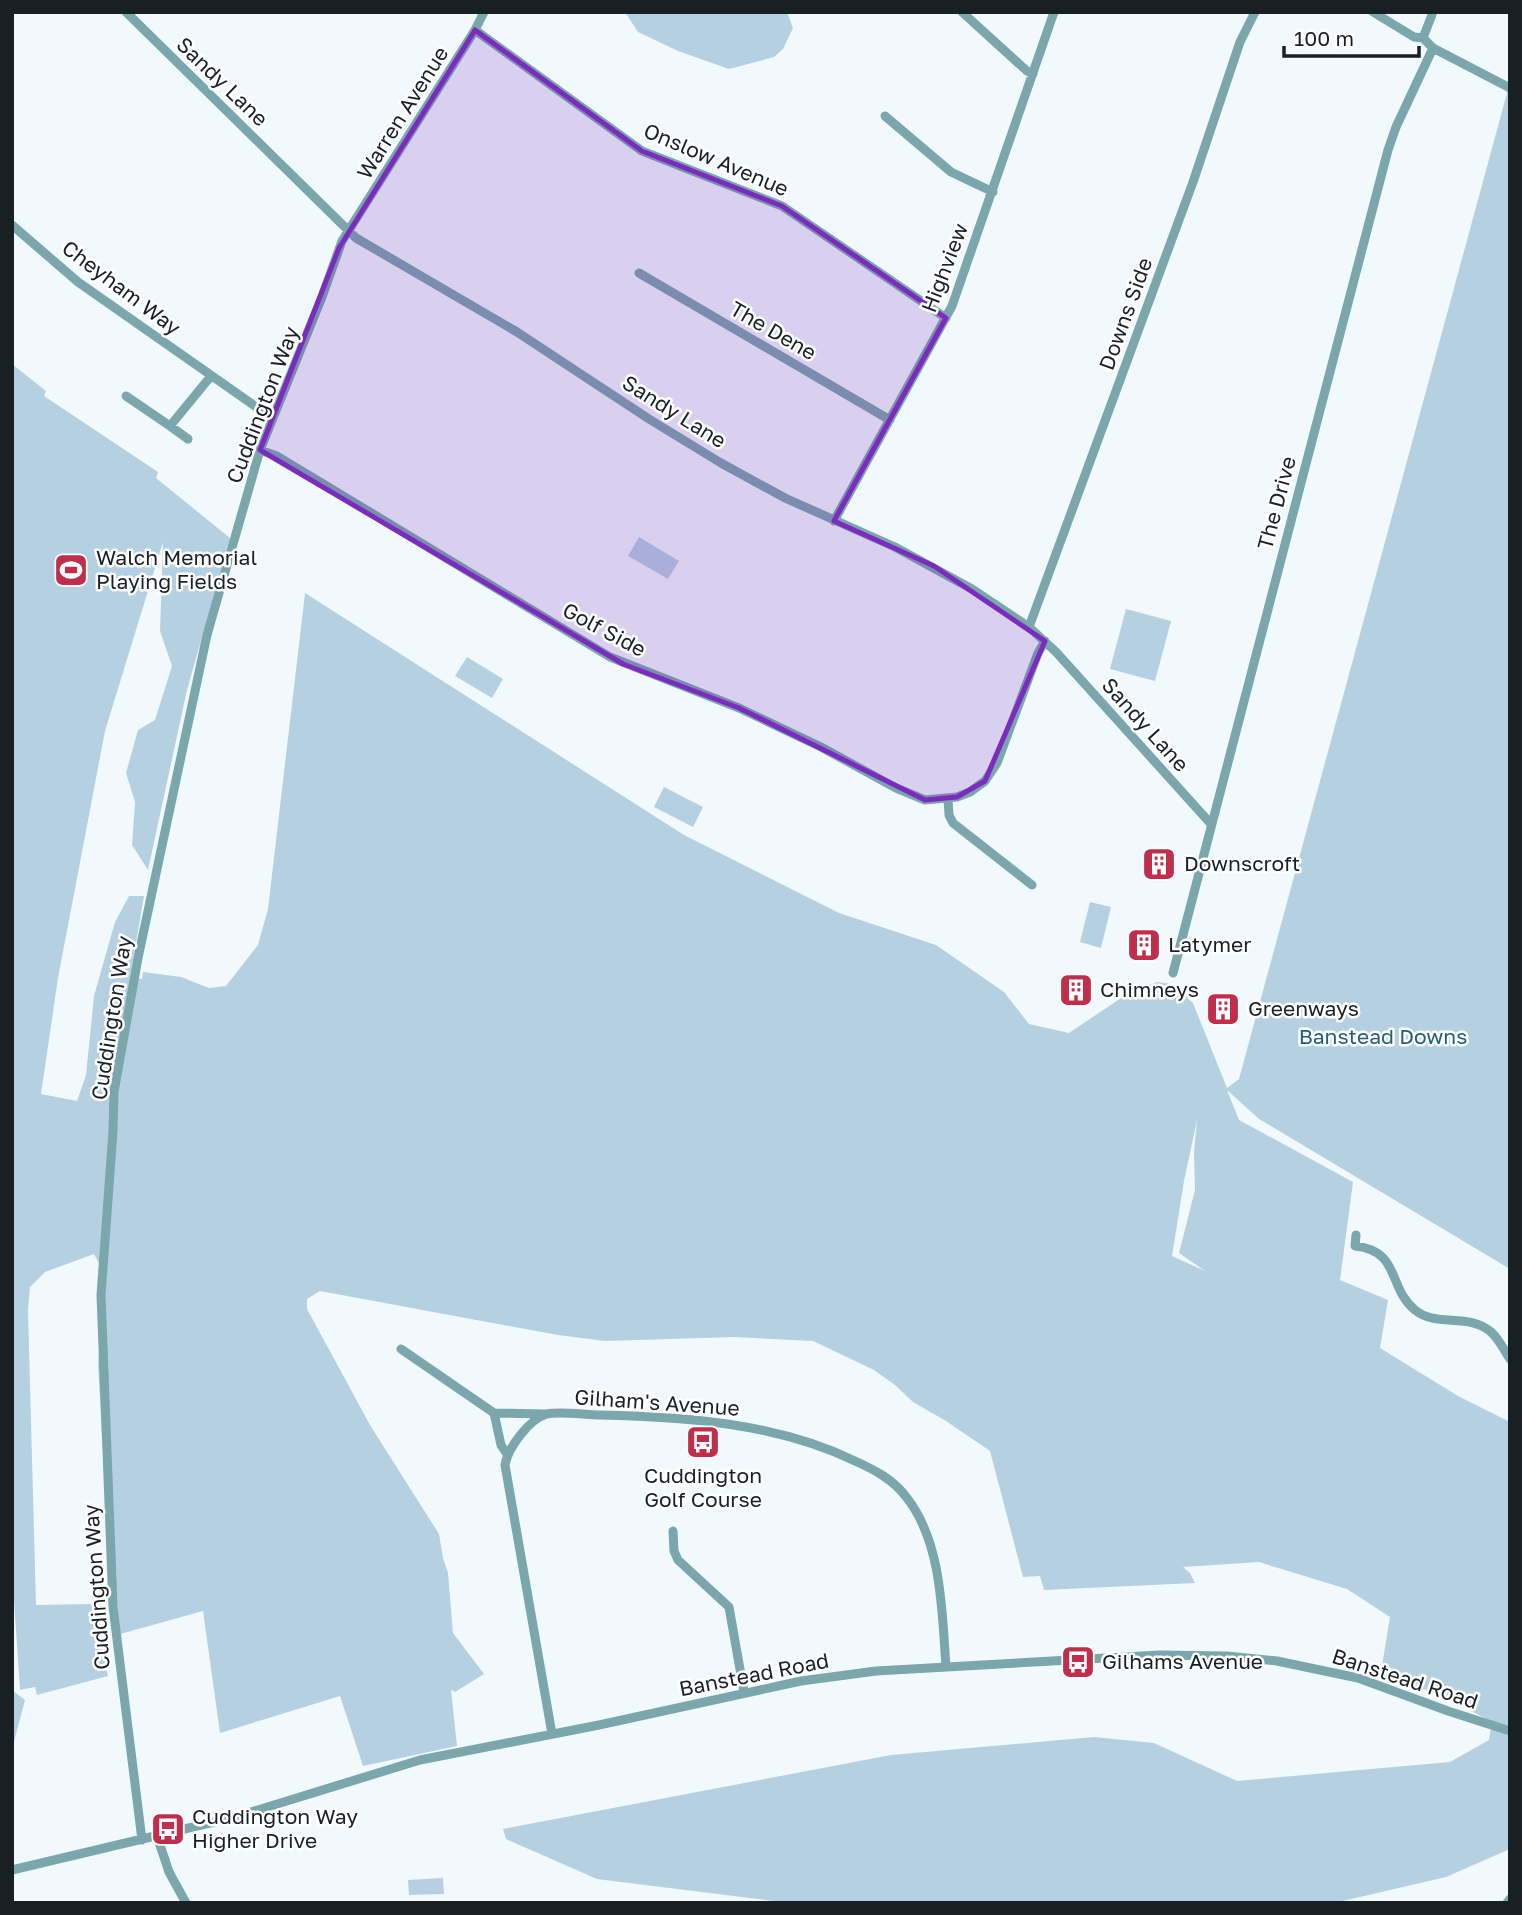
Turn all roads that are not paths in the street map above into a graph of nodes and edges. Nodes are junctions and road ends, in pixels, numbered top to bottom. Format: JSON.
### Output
{"nodes":[{"id":1,"x":126,"y":12,"type":"edge"},
{"id":2,"x":484,"y":12,"type":"edge"},
{"id":3,"x":962,"y":12,"type":"edge"},
{"id":4,"x":1054,"y":12,"type":"edge"},
{"id":5,"x":1255,"y":12,"type":"edge"},
{"id":6,"x":1373,"y":12,"type":"edge"},
{"id":7,"x":1433,"y":12,"type":"edge"},
{"id":8,"x":475,"y":30,"type":"junction"},
{"id":9,"x":1423,"y":38,"type":"junction"},
{"id":10,"x":1433,"y":48,"type":"junction"},
{"id":11,"x":1033,"y":74,"type":"junction"},
{"id":12,"x":1510,"y":88,"type":"edge"},
{"id":13,"x":885,"y":116,"type":"dead end"},
{"id":14,"x":993,"y":192,"type":"junction"},
{"id":15,"x":12,"y":225,"type":"edge"},
{"id":16,"x":349,"y":231,"type":"junction"},
{"id":17,"x":639,"y":273,"type":"dead end"},
{"id":18,"x":946,"y":318,"type":"junction"},
{"id":19,"x":211,"y":376,"type":"junction"},
{"id":20,"x":126,"y":396,"type":"dead end"},
{"id":21,"x":272,"y":418,"type":"junction"},
{"id":22,"x":890,"y":420,"type":"junction"},
{"id":23,"x":170,"y":426,"type":"junction"},
{"id":24,"x":188,"y":439,"type":"dead end"},
{"id":25,"x":260,"y":450,"type":"junction"},
{"id":26,"x":834,"y":521,"type":"junction"},
{"id":27,"x":1029,"y":627,"type":"junction"},
{"id":28,"x":1045,"y":641,"type":"junction"},
{"id":29,"x":948,"y":799,"type":"junction"},
{"id":30,"x":1211,"y":824,"type":"junction"},
{"id":31,"x":1032,"y":885,"type":"dead end"},
{"id":32,"x":1173,"y":973,"type":"dead end"},
{"id":33,"x":1356,"y":1235,"type":"dead end"},
{"id":34,"x":401,"y":1349,"type":"dead end"},
{"id":35,"x":1510,"y":1359,"type":"edge"},
{"id":36,"x":494,"y":1413,"type":"junction"},
{"id":37,"x":546,"y":1414,"type":"junction"},
{"id":38,"x":507,"y":1454,"type":"junction"},
{"id":39,"x":673,"y":1531,"type":"dead end"},
{"id":40,"x":946,"y":1667,"type":"junction"},
{"id":41,"x":744,"y":1692,"type":"junction"},
{"id":42,"x":1510,"y":1731,"type":"edge"},
{"id":43,"x":552,"y":1734,"type":"junction"},
{"id":44,"x":157,"y":1836,"type":"junction"},
{"id":45,"x":142,"y":1840,"type":"junction"},
{"id":46,"x":12,"y":1870,"type":"edge"},
{"id":47,"x":186,"y":1903,"type":"edge"}],
"edges":[{"from":1,"to":16,"type":"street","name":"Sandy Lane"},
{"from":2,"to":8,"type":"street","name":"Warren Avenue"},
{"from":3,"to":11,"type":"street"},
{"from":4,"to":11,"type":"street","name":"Highview"},
{"from":5,"to":27,"type":"street","name":"Downs Side"},
{"from":6,"to":9,"type":"street"},
{"from":7,"to":9,"type":"street"},
{"from":8,"to":16,"type":"street","name":"Warren Avenue"},
{"from":8,"to":18,"type":"street","name":"Onslow Avenue"},
{"from":9,"to":10,"type":"street"},
{"from":10,"to":12,"type":"street"},
{"from":10,"to":30,"type":"street","name":"The Drive"},
{"from":11,"to":14,"type":"street","name":"Highview"},
{"from":13,"to":14,"type":"street"},
{"from":14,"to":18,"type":"street","name":"Highview"},
{"from":15,"to":19,"type":"street","name":"Cheyham Way"},
{"from":16,"to":21,"type":"street","name":"Cuddington Way"},
{"from":16,"to":26,"type":"street","name":"Sandy Lane"},
{"from":17,"to":22,"type":"street","name":"The Dene"},
{"from":18,"to":22,"type":"street","name":"Highview"},
{"from":19,"to":21,"type":"street","name":"Cheyham Way"},
{"from":19,"to":23,"type":"street"},
{"from":20,"to":23,"type":"street"},
{"from":21,"to":25,"type":"street","name":"Cuddington Way"},
{"from":22,"to":26,"type":"street","name":"Highview"},
{"from":23,"to":24,"type":"street"},
{"from":25,"to":29,"type":"street","name":"Golf Side"},
{"from":25,"to":45,"type":"street","name":"Cuddington Way"},
{"from":26,"to":27,"type":"street","name":"Sandy Lane"},
{"from":27,"to":28,"type":"street","name":"Sandy Lane"},
{"from":28,"to":29,"type":"street","name":"Golf Side"},
{"from":28,"to":30,"type":"street","name":"Sandy Lane"},
{"from":29,"to":31,"type":"street"},
{"from":30,"to":32,"type":"street","name":"The Drive"},
{"from":33,"to":35,"type":"street"},
{"from":34,"to":36,"type":"street"},
{"from":36,"to":37,"type":"street","name":"Gilham's Avenue"},
{"from":36,"to":38,"type":"street"},
{"from":37,"to":38,"type":"street","name":"Gilham's Avenue"},
{"from":37,"to":40,"type":"street","name":"Gilham's Avenue"},
{"from":38,"to":43,"type":"street"},
{"from":39,"to":41,"type":"street"},
{"from":40,"to":41,"type":"street","name":"Banstead Road"},
{"from":40,"to":42,"type":"street","name":"Banstead Road"},
{"from":41,"to":43,"type":"street","name":"Banstead Road"},
{"from":43,"to":44,"type":"street","name":"Banstead Road"},
{"from":44,"to":45,"type":"street","name":"Banstead Road"},
{"from":44,"to":47,"type":"street"},
{"from":45,"to":46,"type":"street","name":"Banstead Road"}]}
